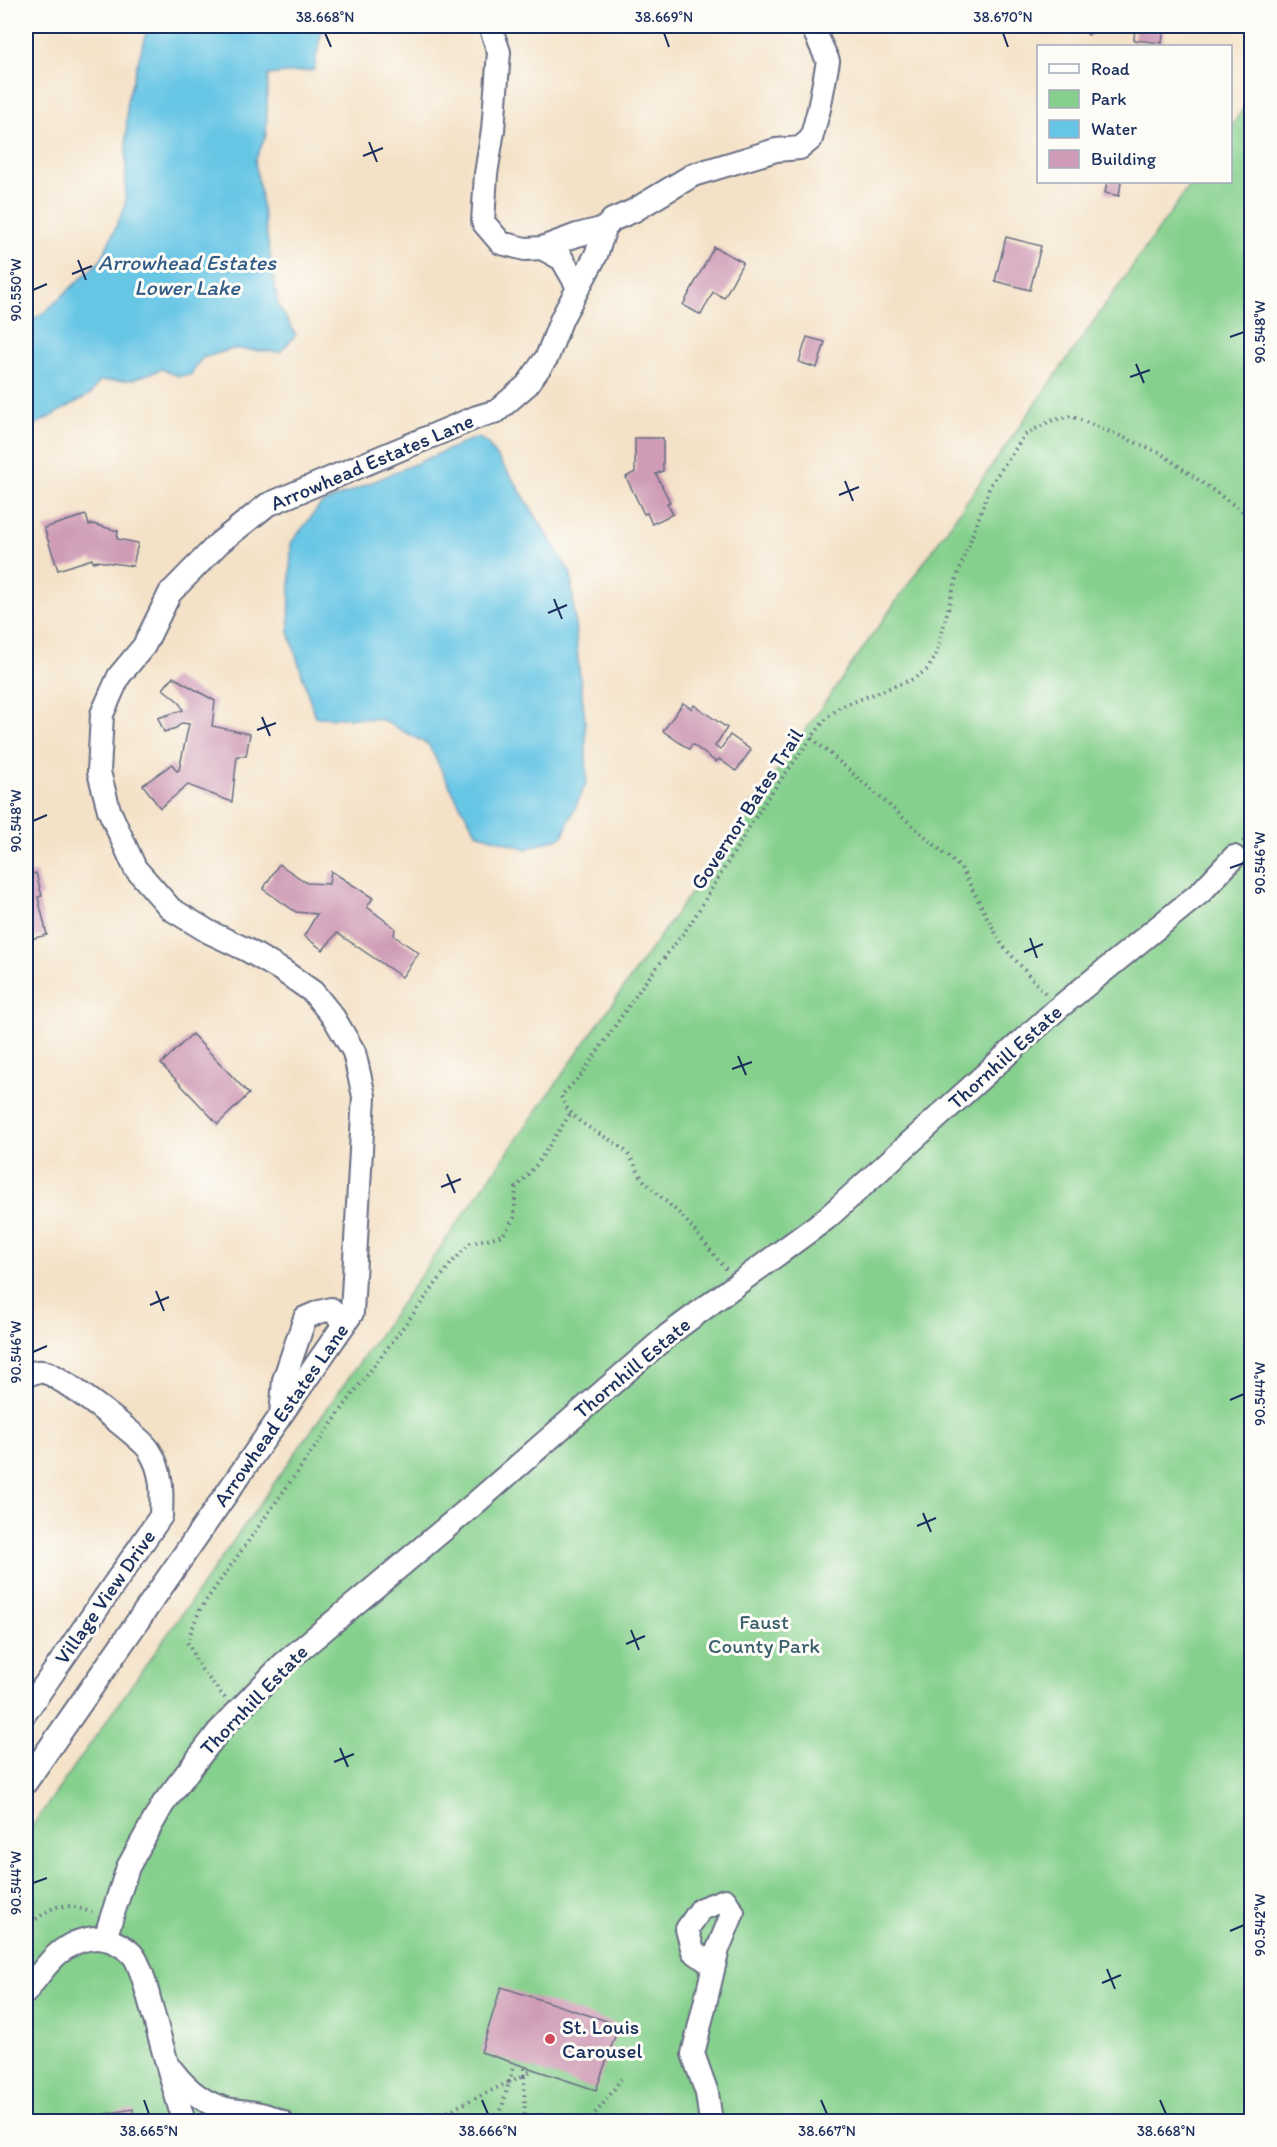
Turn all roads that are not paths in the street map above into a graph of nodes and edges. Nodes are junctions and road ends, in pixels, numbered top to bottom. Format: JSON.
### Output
{"nodes":[{"id":1,"x":490,"y":26,"type":"edge"},
{"id":2,"x":812,"y":26,"type":"edge"},
{"id":3,"x":605,"y":228,"type":"junction"},
{"id":4,"x":542,"y":248,"type":"junction"},
{"id":5,"x":578,"y":287,"type":"junction"},
{"id":6,"x":1234,"y":858,"type":"dead end"},
{"id":7,"x":343,"y":1326,"type":"junction"},
{"id":8,"x":26,"y":1376,"type":"edge"},
{"id":9,"x":281,"y":1416,"type":"junction"},
{"id":10,"x":26,"y":1712,"type":"edge"},
{"id":11,"x":26,"y":1782,"type":"edge"},
{"id":12,"x":105,"y":1938,"type":"junction"},
{"id":13,"x":714,"y":1966,"type":"dead end"},
{"id":14,"x":26,"y":1992,"type":"edge"},
{"id":15,"x":167,"y":2065,"type":"junction"},
{"id":16,"x":184,"y":2121,"type":"edge"},
{"id":17,"x":282,"y":2121,"type":"edge"},
{"id":18,"x":711,"y":2121,"type":"edge"}],
"edges":[{"from":1,"to":4,"type":"street"},
{"from":2,"to":3,"type":"street"},
{"from":3,"to":4,"type":"street"},
{"from":3,"to":5,"type":"street","name":"Arrowhead Estates Lane"},
{"from":4,"to":5,"type":"street"},
{"from":5,"to":7,"type":"street","name":"Arrowhead Estates Lane"},
{"from":6,"to":12,"type":"street","name":"Thornhill Estate"},
{"from":7,"to":9,"type":"street","name":"Arrowhead Estates Lane"},
{"from":7,"to":9,"type":"street"},
{"from":8,"to":10,"type":"street","name":"Village View Drive"},
{"from":9,"to":11,"type":"street","name":"Arrowhead Estates Lane"},
{"from":12,"to":14,"type":"street"},
{"from":12,"to":15,"type":"street"},
{"from":13,"to":18,"type":"street"},
{"from":15,"to":16,"type":"street"},
{"from":15,"to":17,"type":"street"}]}
